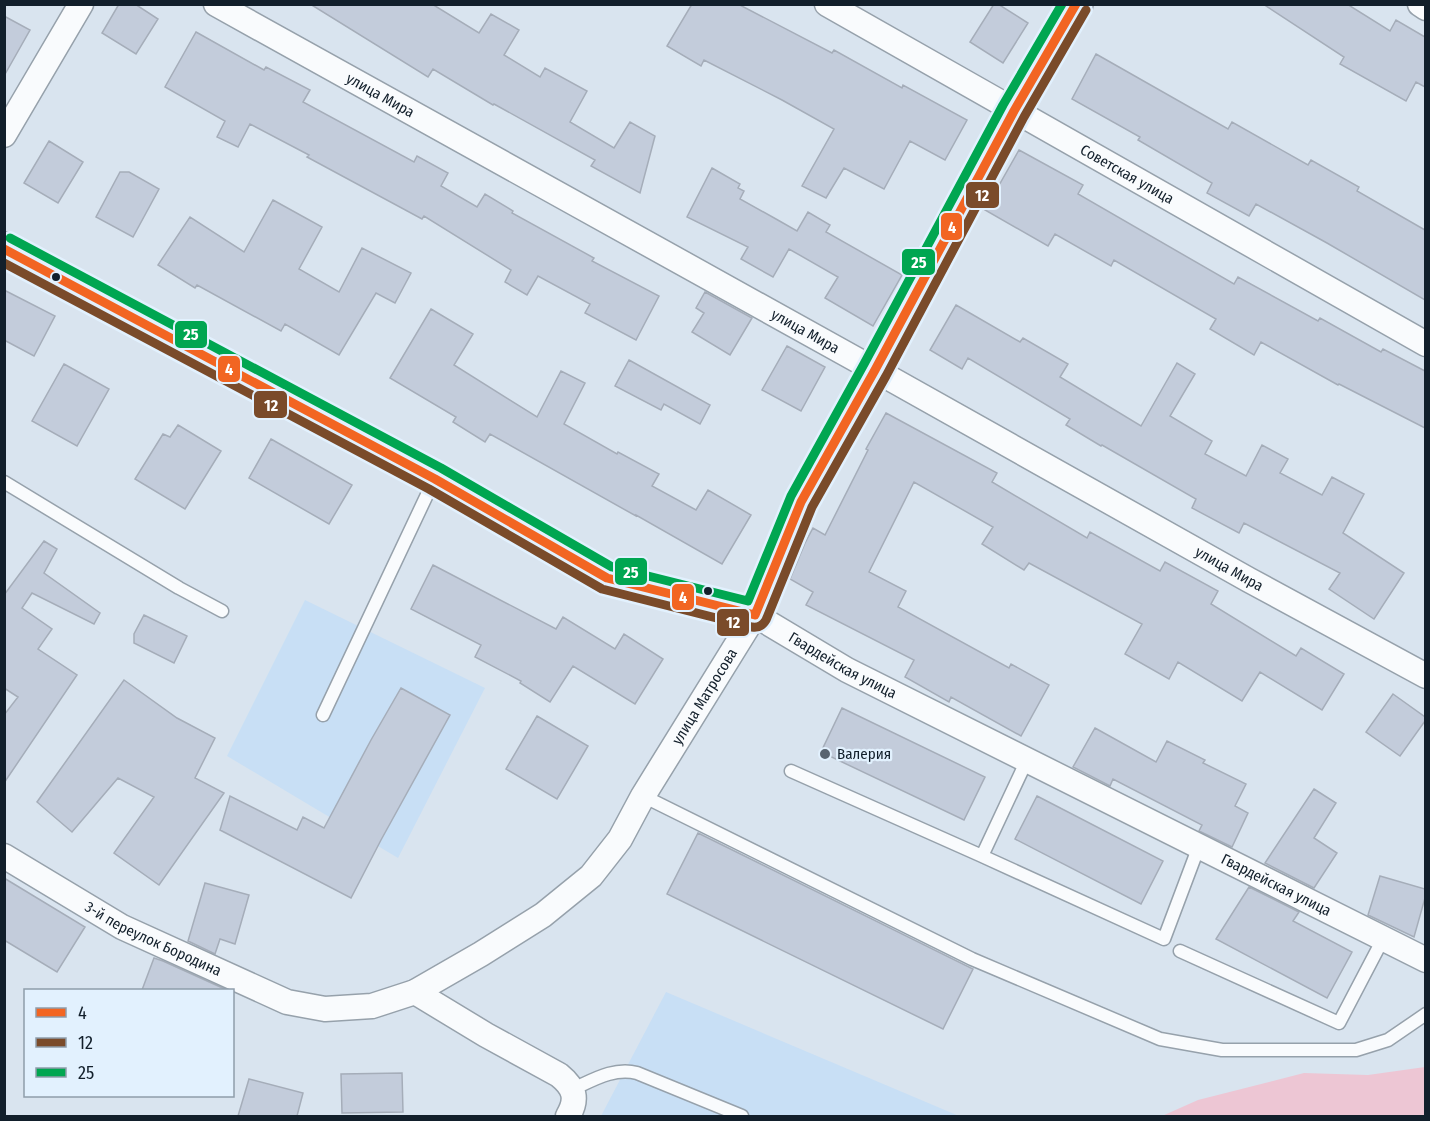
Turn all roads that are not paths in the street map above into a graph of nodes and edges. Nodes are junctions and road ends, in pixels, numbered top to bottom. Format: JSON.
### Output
{"nodes":[{"id":1,"x":81,"y":4,"type":"edge"},
{"id":2,"x":216,"y":4,"type":"edge"},
{"id":3,"x":827,"y":4,"type":"edge"},
{"id":4,"x":1076,"y":4,"type":"edge"},
{"id":5,"x":1420,"y":4,"type":"edge"},
{"id":6,"x":1425,"y":8,"type":"edge"},
{"id":7,"x":1014,"y":111,"type":"junction"},
{"id":8,"x":4,"y":135,"type":"edge"},
{"id":9,"x":4,"y":249,"type":"edge"},
{"id":10,"x":1425,"y":344,"type":"edge"},
{"id":11,"x":875,"y":370,"type":"junction"},
{"id":12,"x":435,"y":479,"type":"junction"},
{"id":13,"x":4,"y":482,"type":"edge"},
{"id":14,"x":222,"y":610,"type":"dead end"},
{"id":15,"x":755,"y":615,"type":"junction"},
{"id":16,"x":1425,"y":676,"type":"edge"},
{"id":17,"x":323,"y":715,"type":"dead end"},
{"id":18,"x":1027,"y":760,"type":"junction"},
{"id":19,"x":791,"y":771,"type":"dead end"},
{"id":20,"x":643,"y":796,"type":"junction"},
{"id":21,"x":1199,"y":846,"type":"junction"},
{"id":22,"x":982,"y":855,"type":"junction"},
{"id":23,"x":4,"y":856,"type":"edge"},
{"id":24,"x":1383,"y":939,"type":"junction"},
{"id":25,"x":1180,"y":951,"type":"dead end"},
{"id":26,"x":1425,"y":960,"type":"edge"},
{"id":27,"x":415,"y":992,"type":"junction"},
{"id":28,"x":1425,"y":1014,"type":"edge"},
{"id":29,"x":573,"y":1089,"type":"junction"},
{"id":30,"x":568,"y":1116,"type":"edge"},
{"id":31,"x":742,"y":1116,"type":"edge"}],
"edges":[{"from":1,"to":8,"type":"street"},
{"from":2,"to":11,"type":"street","name":"улица Мира"},
{"from":3,"to":7,"type":"street","name":"Советская улица"},
{"from":4,"to":7,"type":"street","name":"улица Матросова"},
{"from":5,"to":6,"type":"street"},
{"from":7,"to":10,"type":"street","name":"Советская улица"},
{"from":7,"to":11,"type":"street","name":"улица Матросова"},
{"from":9,"to":12,"type":"street","name":"Гвардейская улица"},
{"from":11,"to":15,"type":"street","name":"улица Матросова"},
{"from":11,"to":16,"type":"street","name":"улица Мира"},
{"from":12,"to":15,"type":"street","name":"Гвардейская улица"},
{"from":12,"to":17,"type":"lane"},
{"from":13,"to":14,"type":"lane"},
{"from":15,"to":18,"type":"street","name":"Гвардейская улица"},
{"from":15,"to":20,"type":"street","name":"улица Матросова"},
{"from":18,"to":21,"type":"street","name":"Гвардейская улица"},
{"from":18,"to":22,"type":"lane"},
{"from":19,"to":22,"type":"lane"},
{"from":20,"to":27,"type":"street","name":"улица Матросова"},
{"from":20,"to":28,"type":"lane"},
{"from":21,"to":22,"type":"lane"},
{"from":21,"to":24,"type":"street","name":"Гвардейская улица"},
{"from":23,"to":27,"type":"street","name":"3-й переулок Бородина"},
{"from":24,"to":25,"type":"lane"},
{"from":24,"to":26,"type":"street","name":"Гвардейская улица"},
{"from":27,"to":29,"type":"street"},
{"from":29,"to":30,"type":"street"},
{"from":29,"to":31,"type":"lane"}]}
